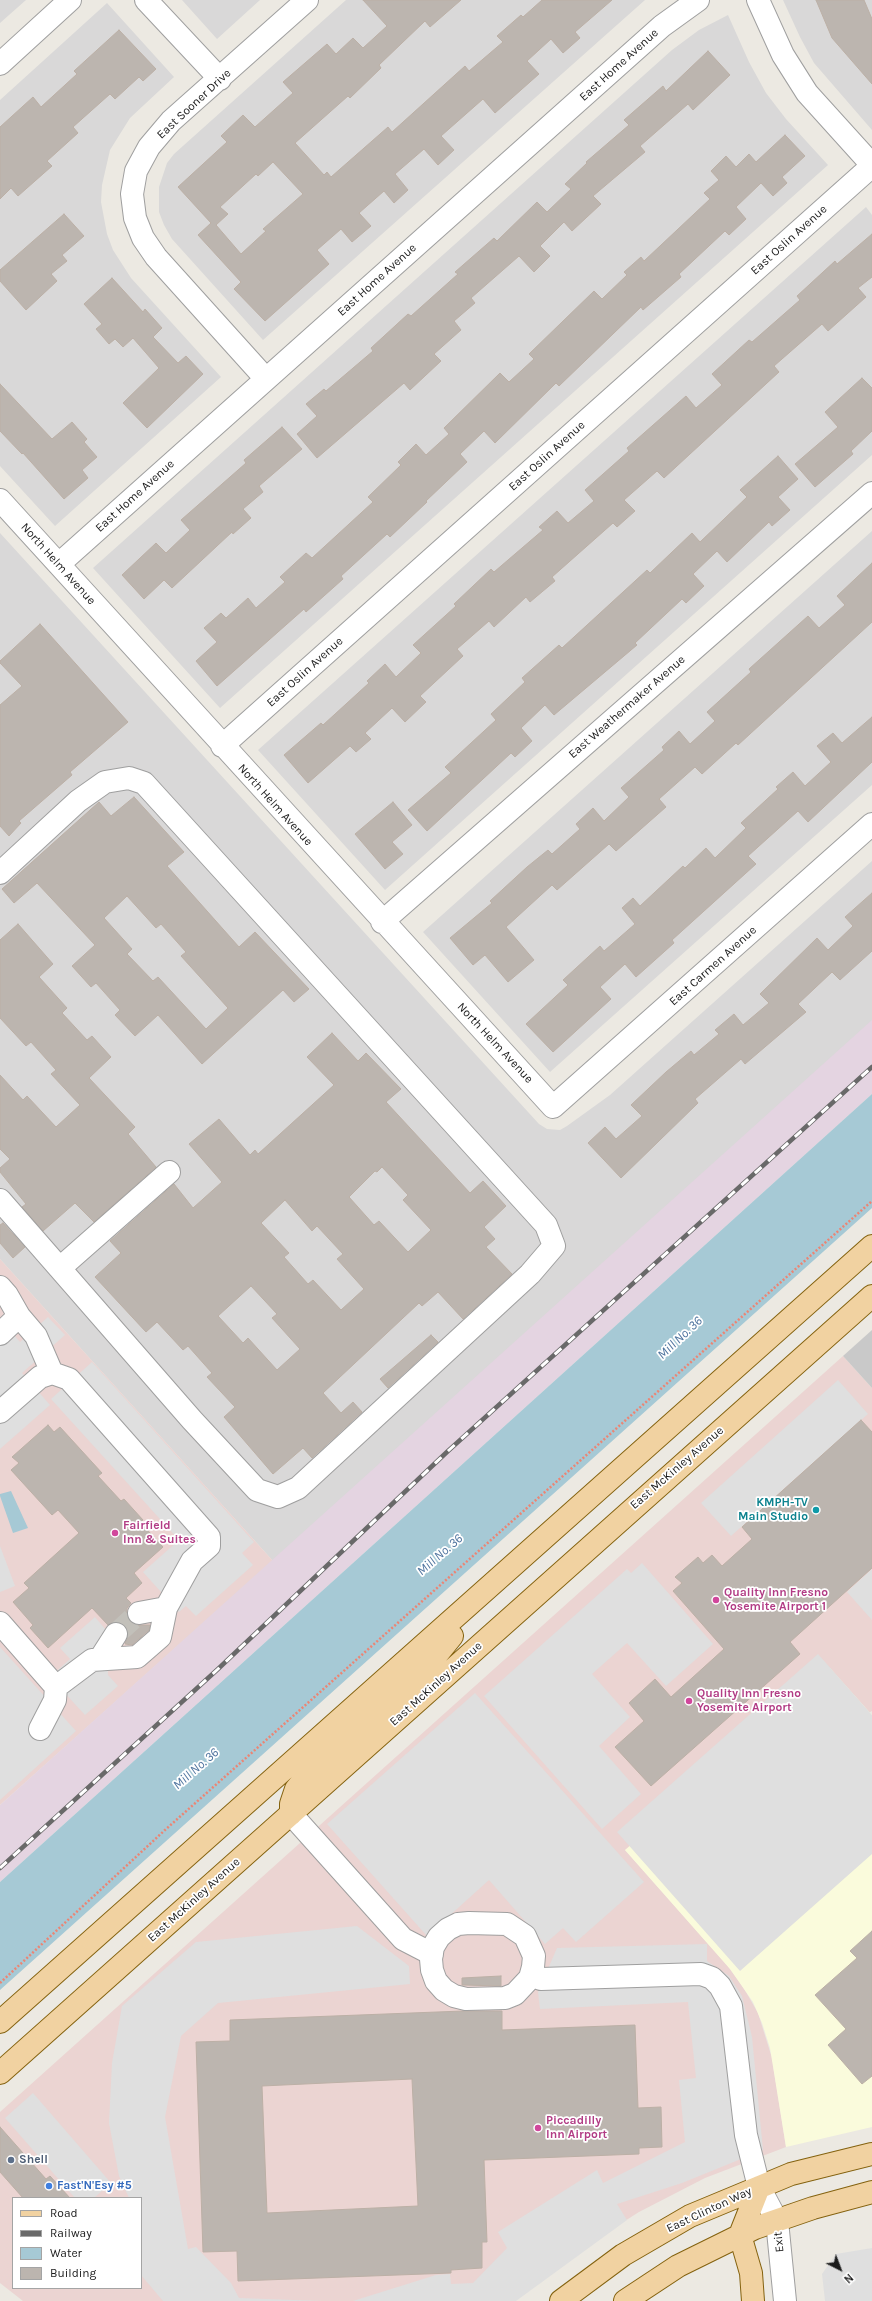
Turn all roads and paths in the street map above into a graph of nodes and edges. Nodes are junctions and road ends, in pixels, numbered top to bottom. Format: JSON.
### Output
{"nodes":[{"id":1,"x":70,"y":0,"type":"edge"},
{"id":2,"x":146,"y":0,"type":"edge"},
{"id":3,"x":308,"y":0,"type":"edge"},
{"id":4,"x":698,"y":0,"type":"edge"},
{"id":5,"x":758,"y":0,"type":"edge"},
{"id":6,"x":0,"y":64,"type":"edge"},
{"id":7,"x":220,"y":78,"type":"junction"},
{"id":8,"x":872,"y":165,"type":"edge"},
{"id":9,"x":266,"y":379,"type":"junction"},
{"id":10,"x":872,"y":493,"type":"edge"},
{"id":11,"x":0,"y":500,"type":"edge"},
{"id":12,"x":59,"y":564,"type":"junction"},
{"id":13,"x":222,"y":746,"type":"junction"},
{"id":14,"x":872,"y":824,"type":"edge"},
{"id":15,"x":4,"y":862,"type":"edge"},
{"id":16,"x":382,"y":922,"type":"junction"},
{"id":17,"x":553,"y":1107,"type":"joint"},
{"id":18,"x":169,"y":1172,"type":"dead end"},
{"id":19,"x":0,"y":1200,"type":"edge"},
{"id":20,"x":872,"y":1201,"type":"edge"},
{"id":21,"x":872,"y":1246,"type":"edge"},
{"id":22,"x":60,"y":1268,"type":"junction"},
{"id":23,"x":0,"y":1287,"type":"edge"},
{"id":24,"x":872,"y":1296,"type":"edge"},
{"id":25,"x":19,"y":1316,"type":"junction"},
{"id":26,"x":0,"y":1334,"type":"edge"},
{"id":27,"x":52,"y":1373,"type":"junction"},
{"id":28,"x":0,"y":1412,"type":"edge"},
{"id":29,"x":490,"y":1588,"type":"junction"},
{"id":30,"x":166,"y":1608,"type":"junction"},
{"id":31,"x":139,"y":1613,"type":"tunnel mouth"},
{"id":32,"x":0,"y":1623,"type":"edge"},
{"id":33,"x":116,"y":1634,"type":"tunnel mouth"},
{"id":34,"x":100,"y":1659,"type":"junction"},
{"id":35,"x":56,"y":1687,"type":"junction"},
{"id":36,"x":40,"y":1729,"type":"dead end"},
{"id":37,"x":291,"y":1814,"type":"junction"},
{"id":38,"x":432,"y":1954,"type":"junction"},
{"id":39,"x":531,"y":1975,"type":"junction"},
{"id":40,"x":0,"y":1983,"type":"edge"},
{"id":41,"x":0,"y":2022,"type":"edge"},
{"id":42,"x":0,"y":2073,"type":"edge"},
{"id":43,"x":872,"y":2154,"type":"edge"},
{"id":44,"x":759,"y":2187,"type":"junction"},
{"id":45,"x":872,"y":2192,"type":"edge"},
{"id":46,"x":777,"y":2221,"type":"junction"},
{"id":47,"x":740,"y":2235,"type":"junction"},
{"id":48,"x":562,"y":2301,"type":"edge"},
{"id":49,"x":625,"y":2301,"type":"edge"},
{"id":50,"x":753,"y":2301,"type":"edge"},
{"id":51,"x":785,"y":2301,"type":"edge"}],
"edges":[{"from":1,"to":6,"type":"street"},
{"from":2,"to":7,"type":"street"},
{"from":3,"to":7,"type":"street","name":"East Sooner Drive"},
{"from":4,"to":9,"type":"street","name":"East Home Avenue"},
{"from":5,"to":8,"type":"street"},
{"from":7,"to":9,"type":"street","name":"East Sooner Drive"},
{"from":8,"to":13,"type":"street","name":"East Oslin Avenue"},
{"from":9,"to":12,"type":"street","name":"East Home Avenue"},
{"from":10,"to":16,"type":"street","name":"East Weathermaker Avenue"},
{"from":11,"to":12,"type":"street","name":"North Helm Avenue"},
{"from":12,"to":13,"type":"street","name":"North Helm Avenue"},
{"from":13,"to":16,"type":"street","name":"North Helm Avenue"},
{"from":14,"to":17,"type":"street","name":"East Carmen Avenue"},
{"from":15,"to":22,"type":"street"},
{"from":16,"to":17,"type":"street","name":"North Helm Avenue"},
{"from":18,"to":22,"type":"street"},
{"from":19,"to":22,"type":"street"},
{"from":20,"to":40,"type":"path"},
{"from":21,"to":29,"type":"main road"},
{"from":23,"to":25,"type":"street"},
{"from":24,"to":37,"type":"main road","name":"East McKinley Avenue"},
{"from":25,"to":26,"type":"street"},
{"from":25,"to":27,"type":"street"},
{"from":27,"to":28,"type":"street"},
{"from":27,"to":30,"type":"street"},
{"from":29,"to":37,"type":"main road"},
{"from":29,"to":41,"type":"main road"},
{"from":30,"to":31,"type":"street"},
{"from":30,"to":34,"type":"street"},
{"from":32,"to":35,"type":"street"},
{"from":33,"to":34,"type":"street"},
{"from":34,"to":35,"type":"street"},
{"from":35,"to":36,"type":"street"},
{"from":37,"to":38,"type":"street"},
{"from":37,"to":42,"type":"main road","name":"East McKinley Avenue"},
{"from":38,"to":39,"type":"street"},
{"from":38,"to":39,"type":"street"},
{"from":39,"to":44,"type":"street","name":"Exit"},
{"from":43,"to":44,"type":"main road","name":"East Clinton Way"},
{"from":44,"to":46,"type":"street","name":"Exit"},
{"from":44,"to":47,"type":"main road"},
{"from":44,"to":48,"type":"main road","name":"East Clinton Way"},
{"from":45,"to":46,"type":"main road"},
{"from":46,"to":47,"type":"main road"},
{"from":46,"to":51,"type":"street","name":"Exit"},
{"from":47,"to":49,"type":"main road"},
{"from":47,"to":50,"type":"main road"}]}
